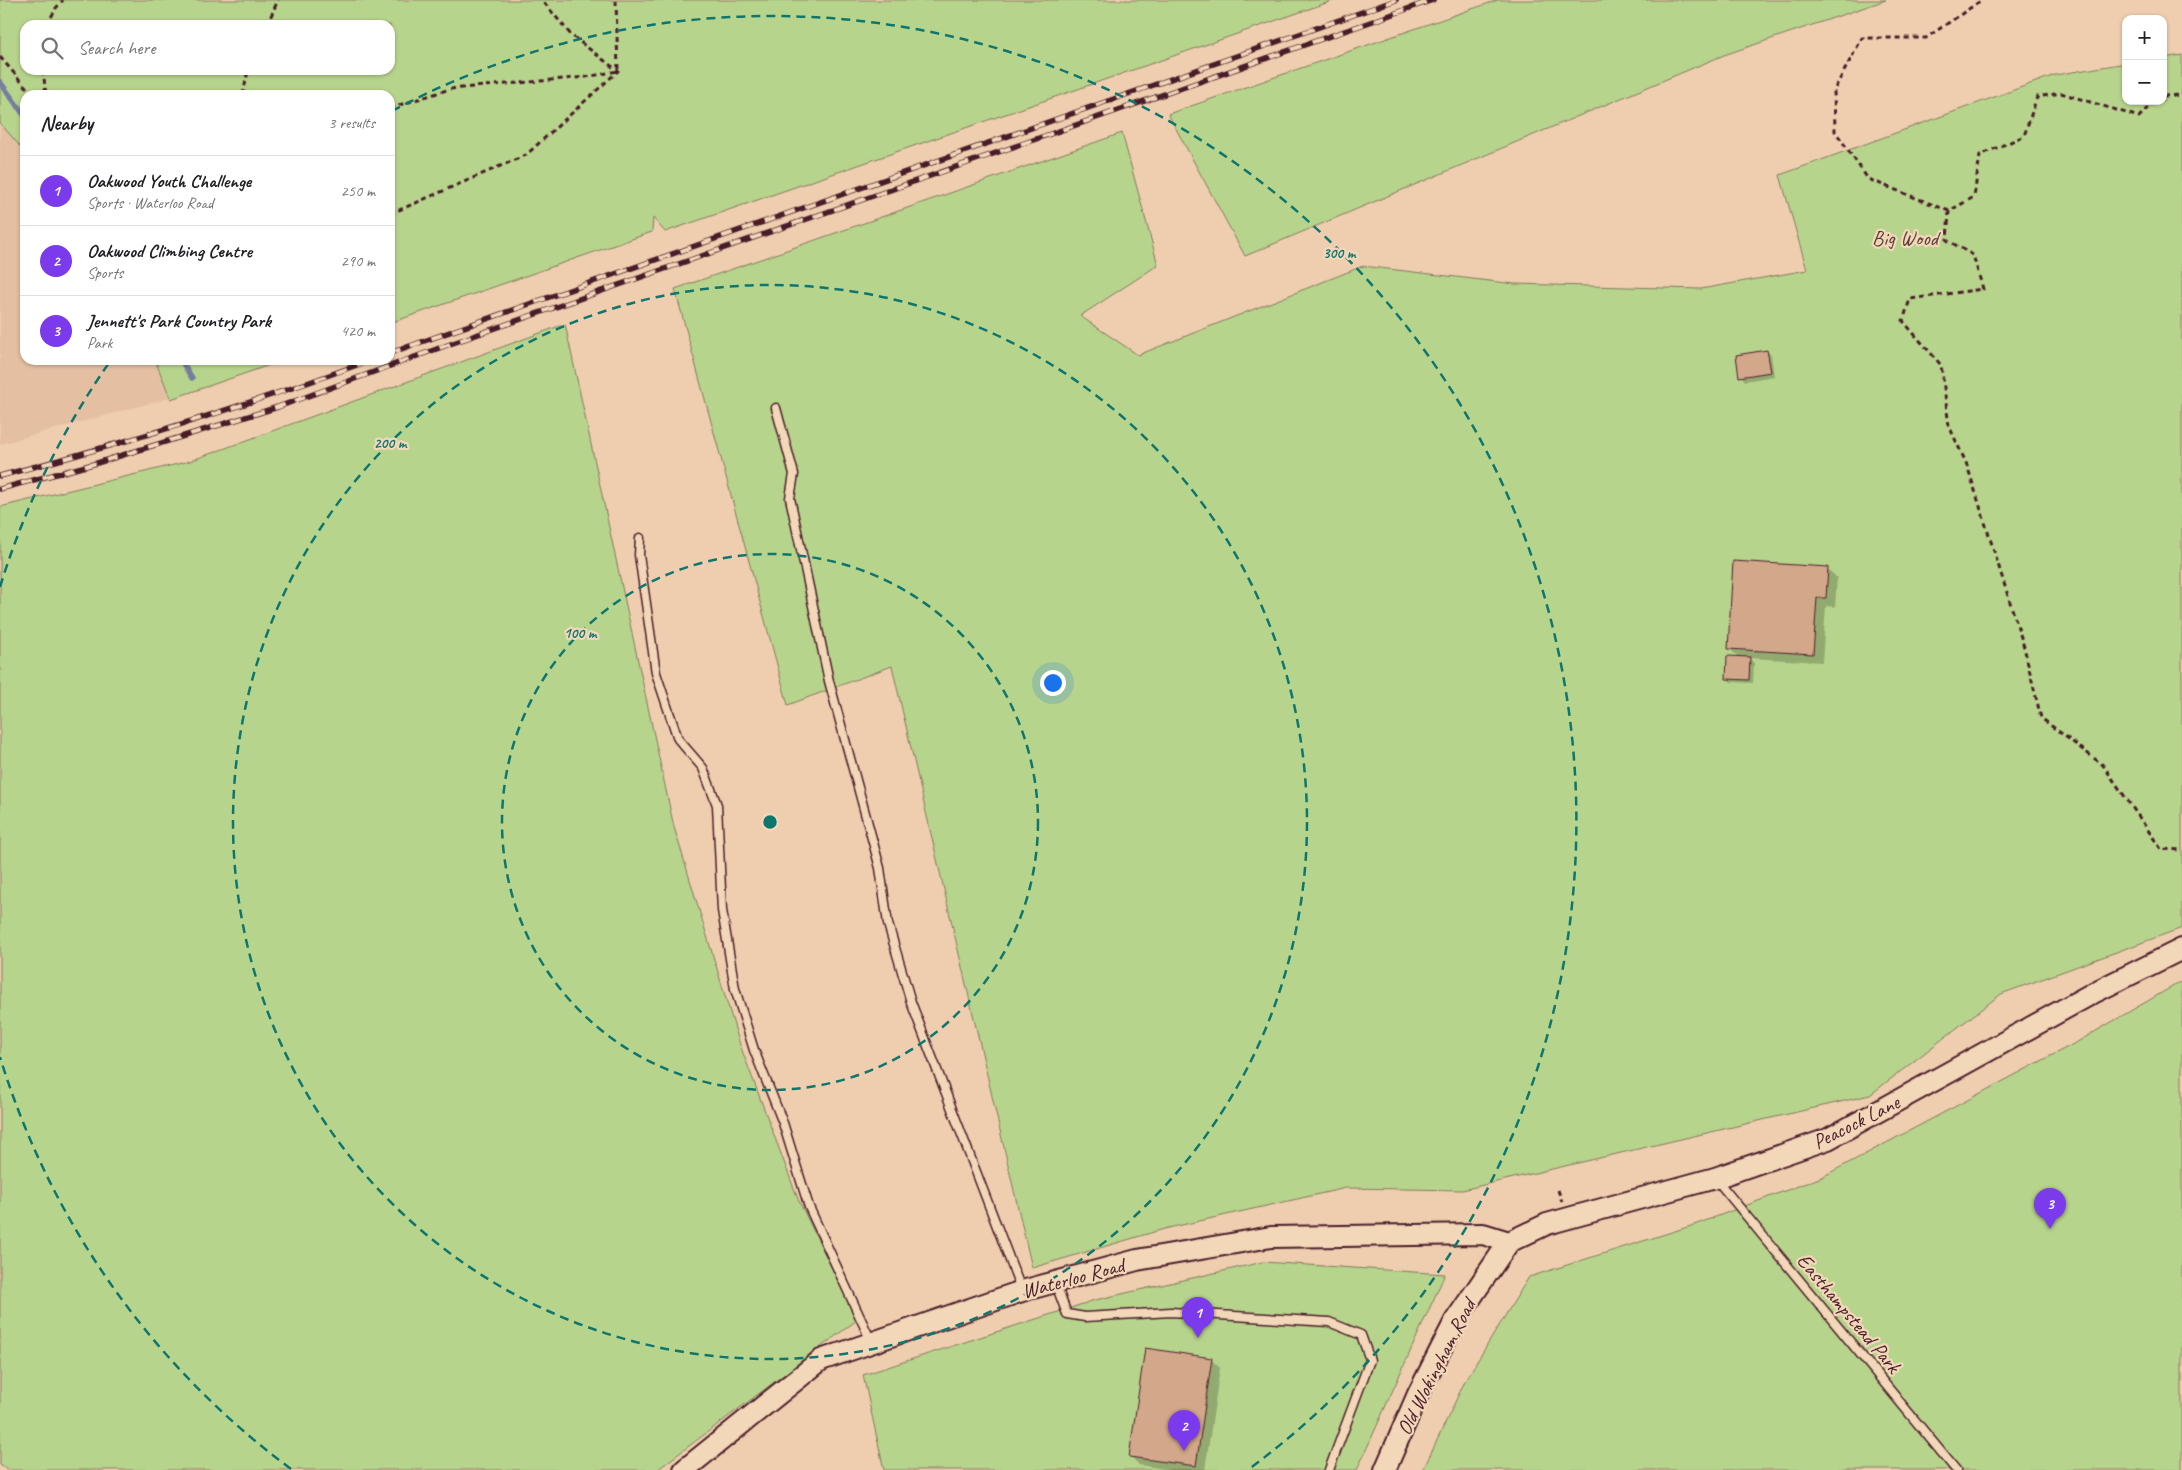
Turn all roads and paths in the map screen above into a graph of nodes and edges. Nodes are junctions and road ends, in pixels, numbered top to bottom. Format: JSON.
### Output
{"nodes":[{"id":1,"x":64,"y":0,"type":"edge"},
{"id":2,"x":278,"y":0,"type":"edge"},
{"id":3,"x":542,"y":0,"type":"edge"},
{"id":4,"x":616,"y":0,"type":"edge"},
{"id":5,"x":1982,"y":0,"type":"edge"},
{"id":6,"x":50,"y":20,"type":"edge"},
{"id":7,"x":269,"y":20,"type":"edge"},
{"id":8,"x":0,"y":58,"type":"edge"},
{"id":9,"x":618,"y":71,"type":"junction"},
{"id":10,"x":44,"y":75,"type":"edge"},
{"id":11,"x":247,"y":75,"type":"edge"},
{"id":12,"x":29,"y":90,"type":"edge"},
{"id":13,"x":45,"y":90,"type":"edge"},
{"id":14,"x":244,"y":90,"type":"edge"},
{"id":15,"x":2182,"y":95,"type":"edge"},
{"id":16,"x":2167,"y":96,"type":"edge"},
{"id":17,"x":2150,"y":105,"type":"edge"},
{"id":18,"x":395,"y":106,"type":"edge"},
{"id":19,"x":1949,"y":211,"type":"junction"},
{"id":20,"x":395,"y":212,"type":"edge"},
{"id":21,"x":776,"y":408,"type":"dead end"},
{"id":22,"x":640,"y":538,"type":"dead end"},
{"id":23,"x":2182,"y":850,"type":"edge"},
{"id":24,"x":2182,"y":949,"type":"edge"},
{"id":25,"x":1715,"y":1178,"type":"junction"},
{"id":26,"x":1509,"y":1242,"type":"junction"},
{"id":27,"x":1055,"y":1282,"type":"junction"},
{"id":28,"x":1022,"y":1291,"type":"junction"},
{"id":29,"x":872,"y":1343,"type":"junction"},
{"id":30,"x":684,"y":1470,"type":"edge"},
{"id":31,"x":1329,"y":1470,"type":"edge"},
{"id":32,"x":1385,"y":1470,"type":"edge"},
{"id":33,"x":1956,"y":1470,"type":"edge"}],
"edges":[{"from":1,"to":6,"type":"path"},
{"from":2,"to":7,"type":"path"},
{"from":3,"to":9,"type":"path"},
{"from":4,"to":9,"type":"path"},
{"from":5,"to":19,"type":"path"},
{"from":8,"to":12,"type":"path"},
{"from":9,"to":18,"type":"path"},
{"from":9,"to":20,"type":"path"},
{"from":10,"to":13,"type":"path"},
{"from":11,"to":14,"type":"path"},
{"from":15,"to":16,"type":"path"},
{"from":17,"to":19,"type":"path"},
{"from":19,"to":23,"type":"path"},
{"from":21,"to":28,"type":"lane"},
{"from":22,"to":29,"type":"lane"},
{"from":24,"to":25,"type":"street","name":"Peacock Lane"},
{"from":25,"to":26,"type":"street","name":"Peacock Lane"},
{"from":25,"to":33,"type":"lane","name":"Easthampstead Park"},
{"from":26,"to":27,"type":"street","name":"Waterloo Road"},
{"from":26,"to":32,"type":"street","name":"Old Wokingham Road"},
{"from":27,"to":28,"type":"street","name":"Waterloo Road"},
{"from":27,"to":31,"type":"lane"},
{"from":28,"to":29,"type":"street","name":"Waterloo Road"},
{"from":29,"to":30,"type":"street","name":"Waterloo Road"}]}
